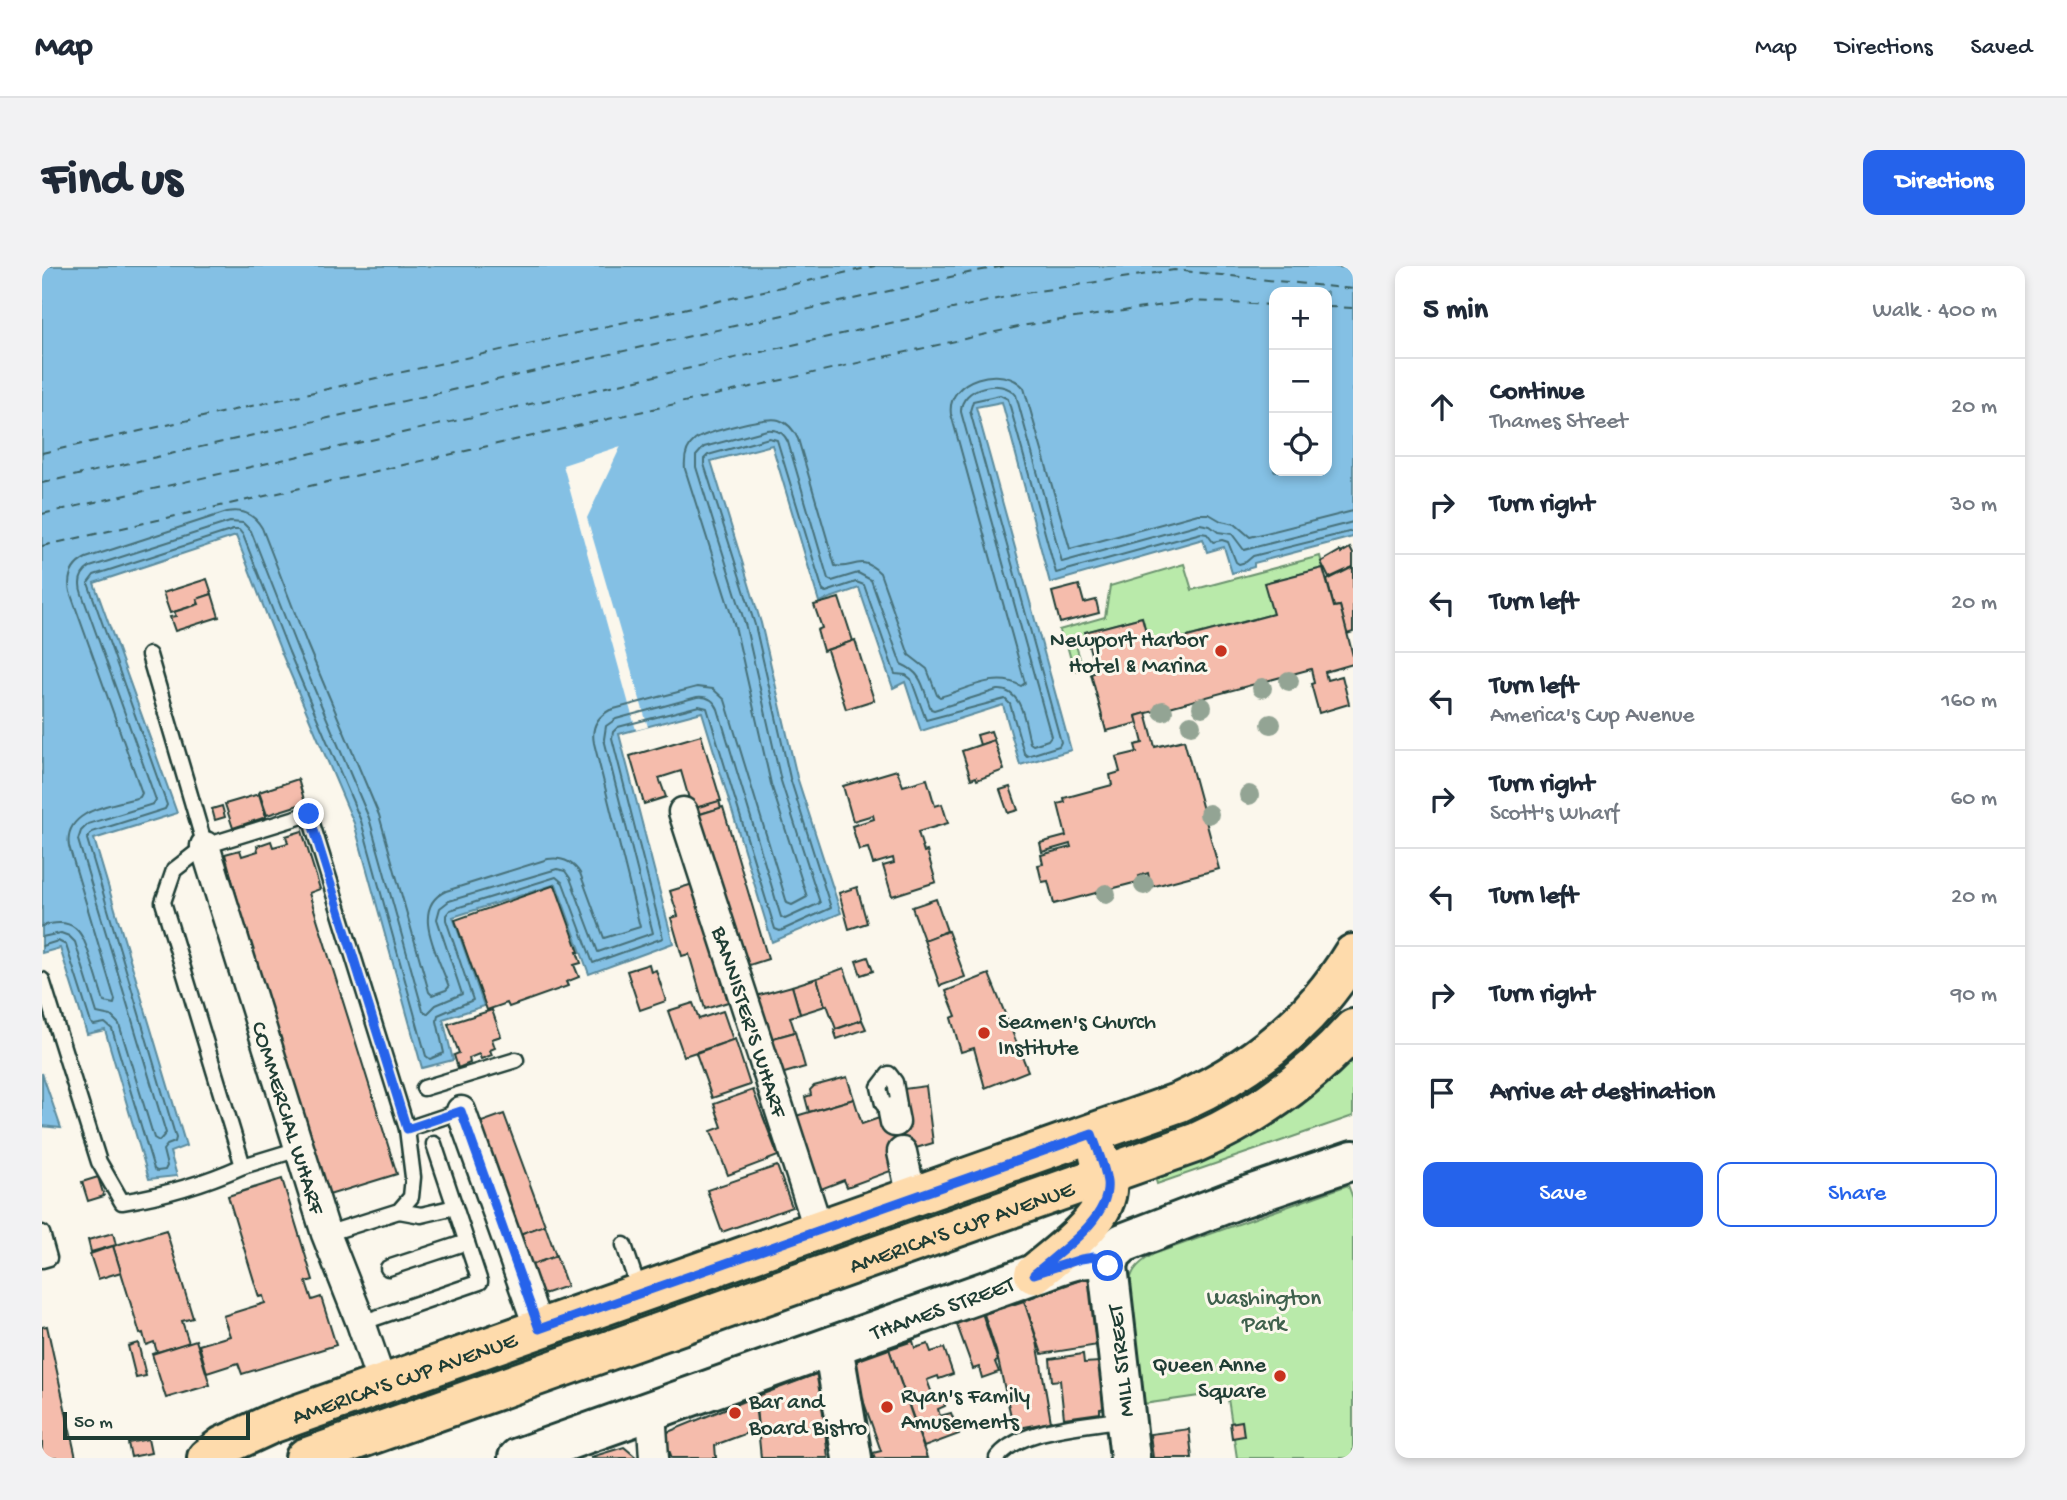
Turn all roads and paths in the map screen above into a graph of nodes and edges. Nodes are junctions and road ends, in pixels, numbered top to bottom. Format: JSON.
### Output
{"nodes":[{"id":1,"x":149,"y":654,"type":"dead end"},
{"id":2,"x":683,"y":812,"type":"dead end"},
{"id":3,"x":205,"y":846,"type":"junction"},
{"id":4,"x":1353,"y":954,"type":"edge"},
{"id":5,"x":42,"y":980,"type":"edge"},
{"id":6,"x":1349,"y":1038,"type":"edge"},
{"id":7,"x":1275,"y":1044,"type":"junction"},
{"id":8,"x":516,"y":1060,"type":"dead end"},
{"id":9,"x":424,"y":1088,"type":"dead end"},
{"id":10,"x":461,"y":1111,"type":"joint"},
{"id":11,"x":407,"y":1129,"type":"junction"},
{"id":12,"x":1092,"y":1134,"type":"junction"},
{"id":13,"x":434,"y":1144,"type":"dead end"},
{"id":14,"x":299,"y":1149,"type":"junction"},
{"id":15,"x":902,"y":1152,"type":"dead end"},
{"id":16,"x":1353,"y":1160,"type":"edge"},
{"id":17,"x":243,"y":1166,"type":"junction"},
{"id":18,"x":1106,"y":1176,"type":"junction"},
{"id":19,"x":912,"y":1198,"type":"junction"},
{"id":20,"x":455,"y":1207,"type":"junction"},
{"id":21,"x":399,"y":1212,"type":"junction"},
{"id":22,"x":819,"y":1231,"type":"junction"},
{"id":23,"x":42,"y":1233,"type":"edge"},
{"id":24,"x":326,"y":1234,"type":"junction"},
{"id":25,"x":467,"y":1242,"type":"junction"},
{"id":26,"x":624,"y":1245,"type":"dead end"},
{"id":27,"x":42,"y":1260,"type":"edge"},
{"id":28,"x":1108,"y":1264,"type":"junction"},
{"id":29,"x":388,"y":1268,"type":"dead end"},
{"id":30,"x":1034,"y":1274,"type":"junction"},
{"id":31,"x":640,"y":1294,"type":"junction"},
{"id":32,"x":361,"y":1323,"type":"junction"},
{"id":33,"x":539,"y":1329,"type":"junction"},
{"id":34,"x":833,"y":1346,"type":"junction"},
{"id":35,"x":382,"y":1384,"type":"junction"},
{"id":36,"x":651,"y":1411,"type":"junction"},
{"id":37,"x":1125,"y":1419,"type":"junction"},
{"id":38,"x":246,"y":1445,"type":"edge"},
{"id":39,"x":207,"y":1458,"type":"edge"},
{"id":40,"x":305,"y":1458,"type":"edge"},
{"id":41,"x":518,"y":1458,"type":"edge"},
{"id":42,"x":654,"y":1458,"type":"edge"},
{"id":43,"x":852,"y":1458,"type":"edge"},
{"id":44,"x":997,"y":1458,"type":"edge"},
{"id":45,"x":1130,"y":1458,"type":"edge"}],
"edges":[{"from":1,"to":3,"type":"lane"},
{"from":2,"to":22,"type":"street","name":"BANNISTER'S WHARF"},
{"from":3,"to":11,"type":"lane"},
{"from":3,"to":14,"type":"street","name":"COMMERCIAL WHARF"},
{"from":3,"to":17,"type":"lane"},
{"from":4,"to":7,"type":"main road","name":"AMERICA'S CUP AVENUE"},
{"from":5,"to":17,"type":"lane"},
{"from":6,"to":7,"type":"main road"},
{"from":6,"to":18,"type":"main road","name":"AMERICA'S CUP AVENUE"},
{"from":7,"to":12,"type":"main road","name":"AMERICA'S CUP AVENUE"},
{"from":8,"to":9,"type":"lane"},
{"from":10,"to":11,"type":"lane"},
{"from":10,"to":33,"type":"street"},
{"from":11,"to":21,"type":"lane"},
{"from":12,"to":18,"type":"main road"},
{"from":12,"to":19,"type":"main road","name":"AMERICA'S CUP AVENUE"},
{"from":13,"to":20,"type":"lane"},
{"from":14,"to":17,"type":"lane"},
{"from":14,"to":24,"type":"street","name":"COMMERCIAL WHARF"},
{"from":15,"to":19,"type":"street"},
{"from":16,"to":28,"type":"street"},
{"from":18,"to":30,"type":"main road"},
{"from":18,"to":40,"type":"main road","name":"AMERICA'S CUP AVENUE"},
{"from":19,"to":22,"type":"main road","name":"AMERICA'S CUP AVENUE"},
{"from":20,"to":21,"type":"lane"},
{"from":20,"to":25,"type":"lane"},
{"from":21,"to":24,"type":"lane"},
{"from":22,"to":31,"type":"main road","name":"AMERICA'S CUP AVENUE"},
{"from":23,"to":27,"type":"lane"},
{"from":24,"to":32,"type":"street","name":"COMMERCIAL WHARF"},
{"from":25,"to":29,"type":"lane"},
{"from":25,"to":32,"type":"lane"},
{"from":26,"to":31,"type":"lane"},
{"from":28,"to":30,"type":"street","name":"THAMES STREET"},
{"from":28,"to":37,"type":"street","name":"MILL STREET"},
{"from":30,"to":34,"type":"street","name":"THAMES STREET"},
{"from":31,"to":33,"type":"main road","name":"AMERICA'S CUP AVENUE"},
{"from":32,"to":35,"type":"street","name":"COMMERCIAL WHARF"},
{"from":33,"to":35,"type":"main road","name":"AMERICA'S CUP AVENUE"},
{"from":34,"to":36,"type":"street","name":"THAMES STREET"},
{"from":34,"to":43,"type":"street"},
{"from":35,"to":38,"type":"main road","name":"AMERICA'S CUP AVENUE"},
{"from":36,"to":41,"type":"street","name":"THAMES STREET"},
{"from":36,"to":42,"type":"street"},
{"from":37,"to":44,"type":"lane"},
{"from":37,"to":45,"type":"street","name":"MILL STREET"},
{"from":38,"to":39,"type":"main road","name":"AMERICA'S CUP AVENUE"}]}
